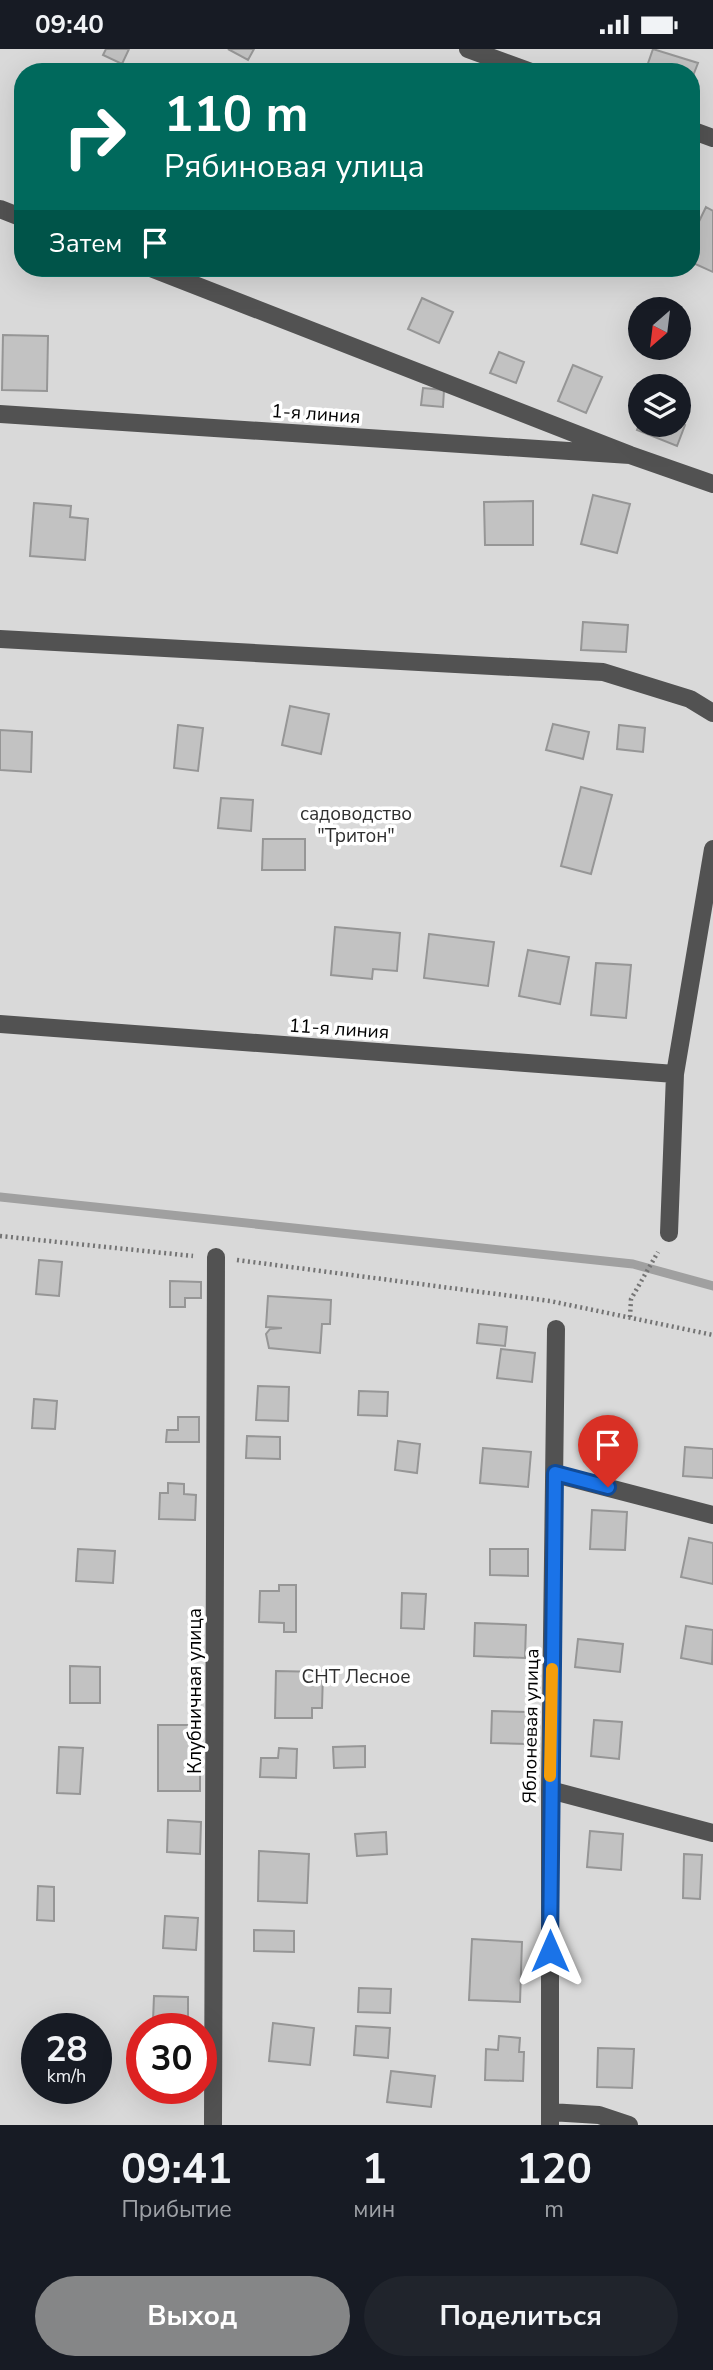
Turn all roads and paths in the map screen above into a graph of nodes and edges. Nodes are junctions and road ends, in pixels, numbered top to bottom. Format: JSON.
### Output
{"nodes":[{"id":1,"x":468,"y":49,"type":"edge"},
{"id":2,"x":506,"y":63,"type":"edge"},
{"id":3,"x":174,"y":277,"type":"edge"},
{"id":4,"x":0,"y":414,"type":"edge"},
{"id":5,"x":630,"y":455,"type":"junction"},
{"id":6,"x":713,"y":484,"type":"edge"},
{"id":7,"x":0,"y":639,"type":"edge"},
{"id":8,"x":713,"y":713,"type":"edge"},
{"id":9,"x":713,"y":849,"type":"edge"},
{"id":10,"x":0,"y":1024,"type":"edge"},
{"id":11,"x":675,"y":1074,"type":"junction"},
{"id":12,"x":669,"y":1233,"type":"joint"},
{"id":13,"x":0,"y":1236,"type":"edge"},
{"id":14,"x":216,"y":1257,"type":"junction"},
{"id":15,"x":630,"y":1317,"type":"junction"},
{"id":16,"x":556,"y":1329,"type":"dead end"},
{"id":17,"x":713,"y":1335,"type":"edge"},
{"id":18,"x":555,"y":1473,"type":"junction"},
{"id":19,"x":713,"y":1515,"type":"edge"},
{"id":20,"x":550,"y":1790,"type":"junction"},
{"id":21,"x":713,"y":1833,"type":"edge"},
{"id":22,"x":550,"y":2119,"type":"edge"},
{"id":23,"x":213,"y":2125,"type":"edge"},
{"id":24,"x":629,"y":2125,"type":"edge"}],
"edges":[{"from":1,"to":2,"type":"street"},
{"from":3,"to":5,"type":"street"},
{"from":4,"to":5,"type":"street","name":"1-я линия"},
{"from":5,"to":6,"type":"street"},
{"from":7,"to":8,"type":"street"},
{"from":9,"to":11,"type":"street"},
{"from":10,"to":11,"type":"street","name":"11-я линия"},
{"from":11,"to":12,"type":"street"},
{"from":12,"to":15,"type":"path"},
{"from":13,"to":14,"type":"path"},
{"from":14,"to":15,"type":"path"},
{"from":14,"to":23,"type":"street","name":"Клубничная улица"},
{"from":15,"to":17,"type":"path"},
{"from":16,"to":18,"type":"street","name":"Яблоневая улица"},
{"from":18,"to":19,"type":"street"},
{"from":18,"to":20,"type":"street","name":"Яблоневая улица"},
{"from":20,"to":21,"type":"street"},
{"from":20,"to":22,"type":"street","name":"Яблоневая улица"},
{"from":22,"to":24,"type":"street"}]}
